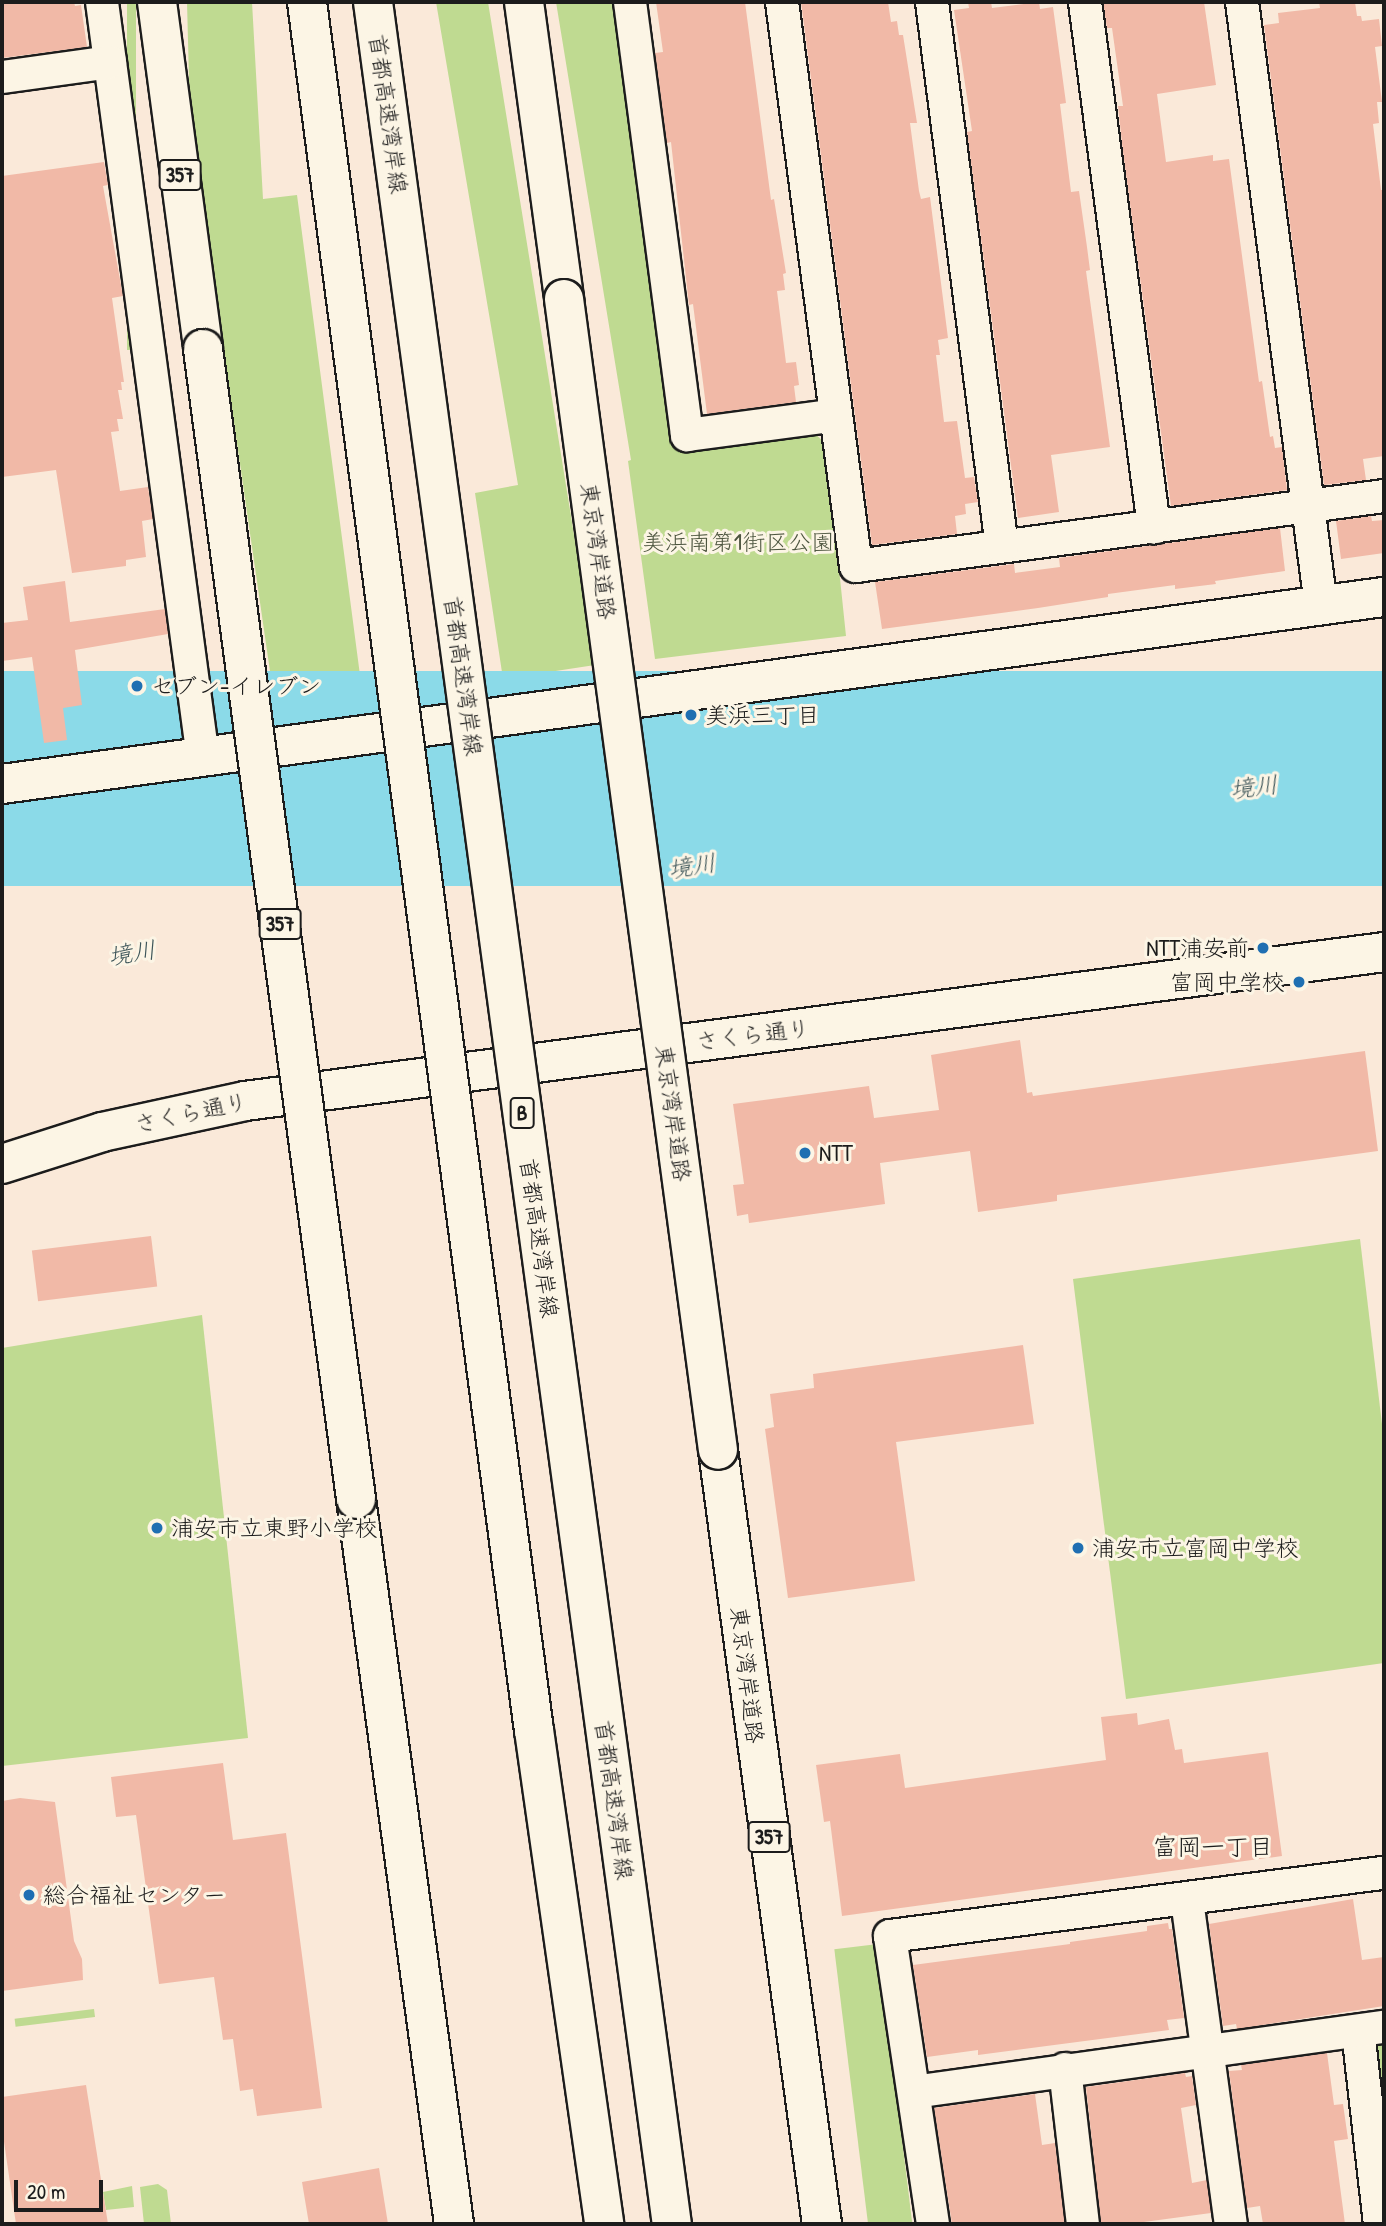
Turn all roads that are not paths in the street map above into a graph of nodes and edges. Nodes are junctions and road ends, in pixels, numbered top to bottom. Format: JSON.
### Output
{"nodes":[{"id":1,"x":102,"y":2,"type":"edge"},
{"id":2,"x":157,"y":2,"type":"edge"},
{"id":3,"x":166,"y":2,"type":"edge"},
{"id":4,"x":307,"y":2,"type":"edge"},
{"id":5,"x":373,"y":2,"type":"edge"},
{"id":6,"x":524,"y":2,"type":"edge"},
{"id":7,"x":630,"y":2,"type":"edge"},
{"id":8,"x":782,"y":2,"type":"edge"},
{"id":9,"x":932,"y":2,"type":"edge"},
{"id":10,"x":1085,"y":2,"type":"edge"},
{"id":11,"x":1242,"y":2,"type":"edge"},
{"id":12,"x":110,"y":62,"type":"junction"},
{"id":13,"x":165,"y":62,"type":"junction"},
{"id":14,"x":2,"y":76,"type":"edge"},
{"id":15,"x":836,"y":415,"type":"junction"},
{"id":16,"x":1384,"y":496,"type":"edge"},
{"id":17,"x":1308,"y":506,"type":"junction"},
{"id":18,"x":1154,"y":527,"type":"junction"},
{"id":19,"x":1002,"y":547,"type":"junction"},
{"id":20,"x":1384,"y":597,"type":"edge"},
{"id":21,"x":1321,"y":605,"type":"junction"},
{"id":22,"x":204,"y":758,"type":"junction"},
{"id":23,"x":2,"y":784,"type":"edge"},
{"id":24,"x":1383,"y":959,"type":"edge"},
{"id":25,"x":2,"y":1164,"type":"edge"},
{"id":26,"x":1384,"y":1873,"type":"edge"},
{"id":27,"x":1187,"y":1900,"type":"junction"},
{"id":28,"x":1371,"y":2029,"type":"edge"},
{"id":29,"x":1208,"y":2052,"type":"junction"},
{"id":30,"x":1065,"y":2069,"type":"junction"},
{"id":31,"x":914,"y":2092,"type":"junction"},
{"id":32,"x":1381,"y":2223,"type":"edge"},
{"id":33,"x":454,"y":2224,"type":"edge"},
{"id":34,"x":604,"y":2224,"type":"edge"},
{"id":35,"x":672,"y":2224,"type":"edge"},
{"id":36,"x":822,"y":2224,"type":"edge"},
{"id":37,"x":933,"y":2224,"type":"edge"},
{"id":38,"x":1083,"y":2224,"type":"edge"},
{"id":39,"x":1231,"y":2224,"type":"edge"}],
"edges":[{"from":1,"to":12,"type":"street"},
{"from":2,"to":13,"type":"main road","number":"357"},
{"from":3,"to":13,"type":"main road"},
{"from":4,"to":34,"type":"main road","bridge":true},
{"from":5,"to":35,"type":"main road","name":"首都高速湾岸線","number":"B","bridge":true},
{"from":6,"to":36,"type":"main road","name":"東京湾岸道路","number":"357","bridge":true},
{"from":7,"to":15,"type":"street"},
{"from":8,"to":15,"type":"street"},
{"from":9,"to":19,"type":"street"},
{"from":10,"to":18,"type":"street"},
{"from":11,"to":17,"type":"street"},
{"from":12,"to":14,"type":"street"},
{"from":12,"to":22,"type":"street"},
{"from":13,"to":33,"type":"main road","number":"357","bridge":true},
{"from":15,"to":19,"type":"street"},
{"from":16,"to":17,"type":"street"},
{"from":17,"to":18,"type":"street"},
{"from":17,"to":21,"type":"street"},
{"from":18,"to":19,"type":"street"},
{"from":20,"to":21,"type":"main road"},
{"from":21,"to":22,"type":"main road"},
{"from":22,"to":23,"type":"main road"},
{"from":24,"to":25,"type":"main road","name":"さくら通り"},
{"from":26,"to":27,"type":"street"},
{"from":27,"to":29,"type":"street"},
{"from":27,"to":31,"type":"street"},
{"from":28,"to":29,"type":"street"},
{"from":28,"to":32,"type":"street"},
{"from":29,"to":30,"type":"street"},
{"from":29,"to":39,"type":"street"},
{"from":30,"to":31,"type":"street"},
{"from":30,"to":38,"type":"street"},
{"from":31,"to":37,"type":"street"}]}
